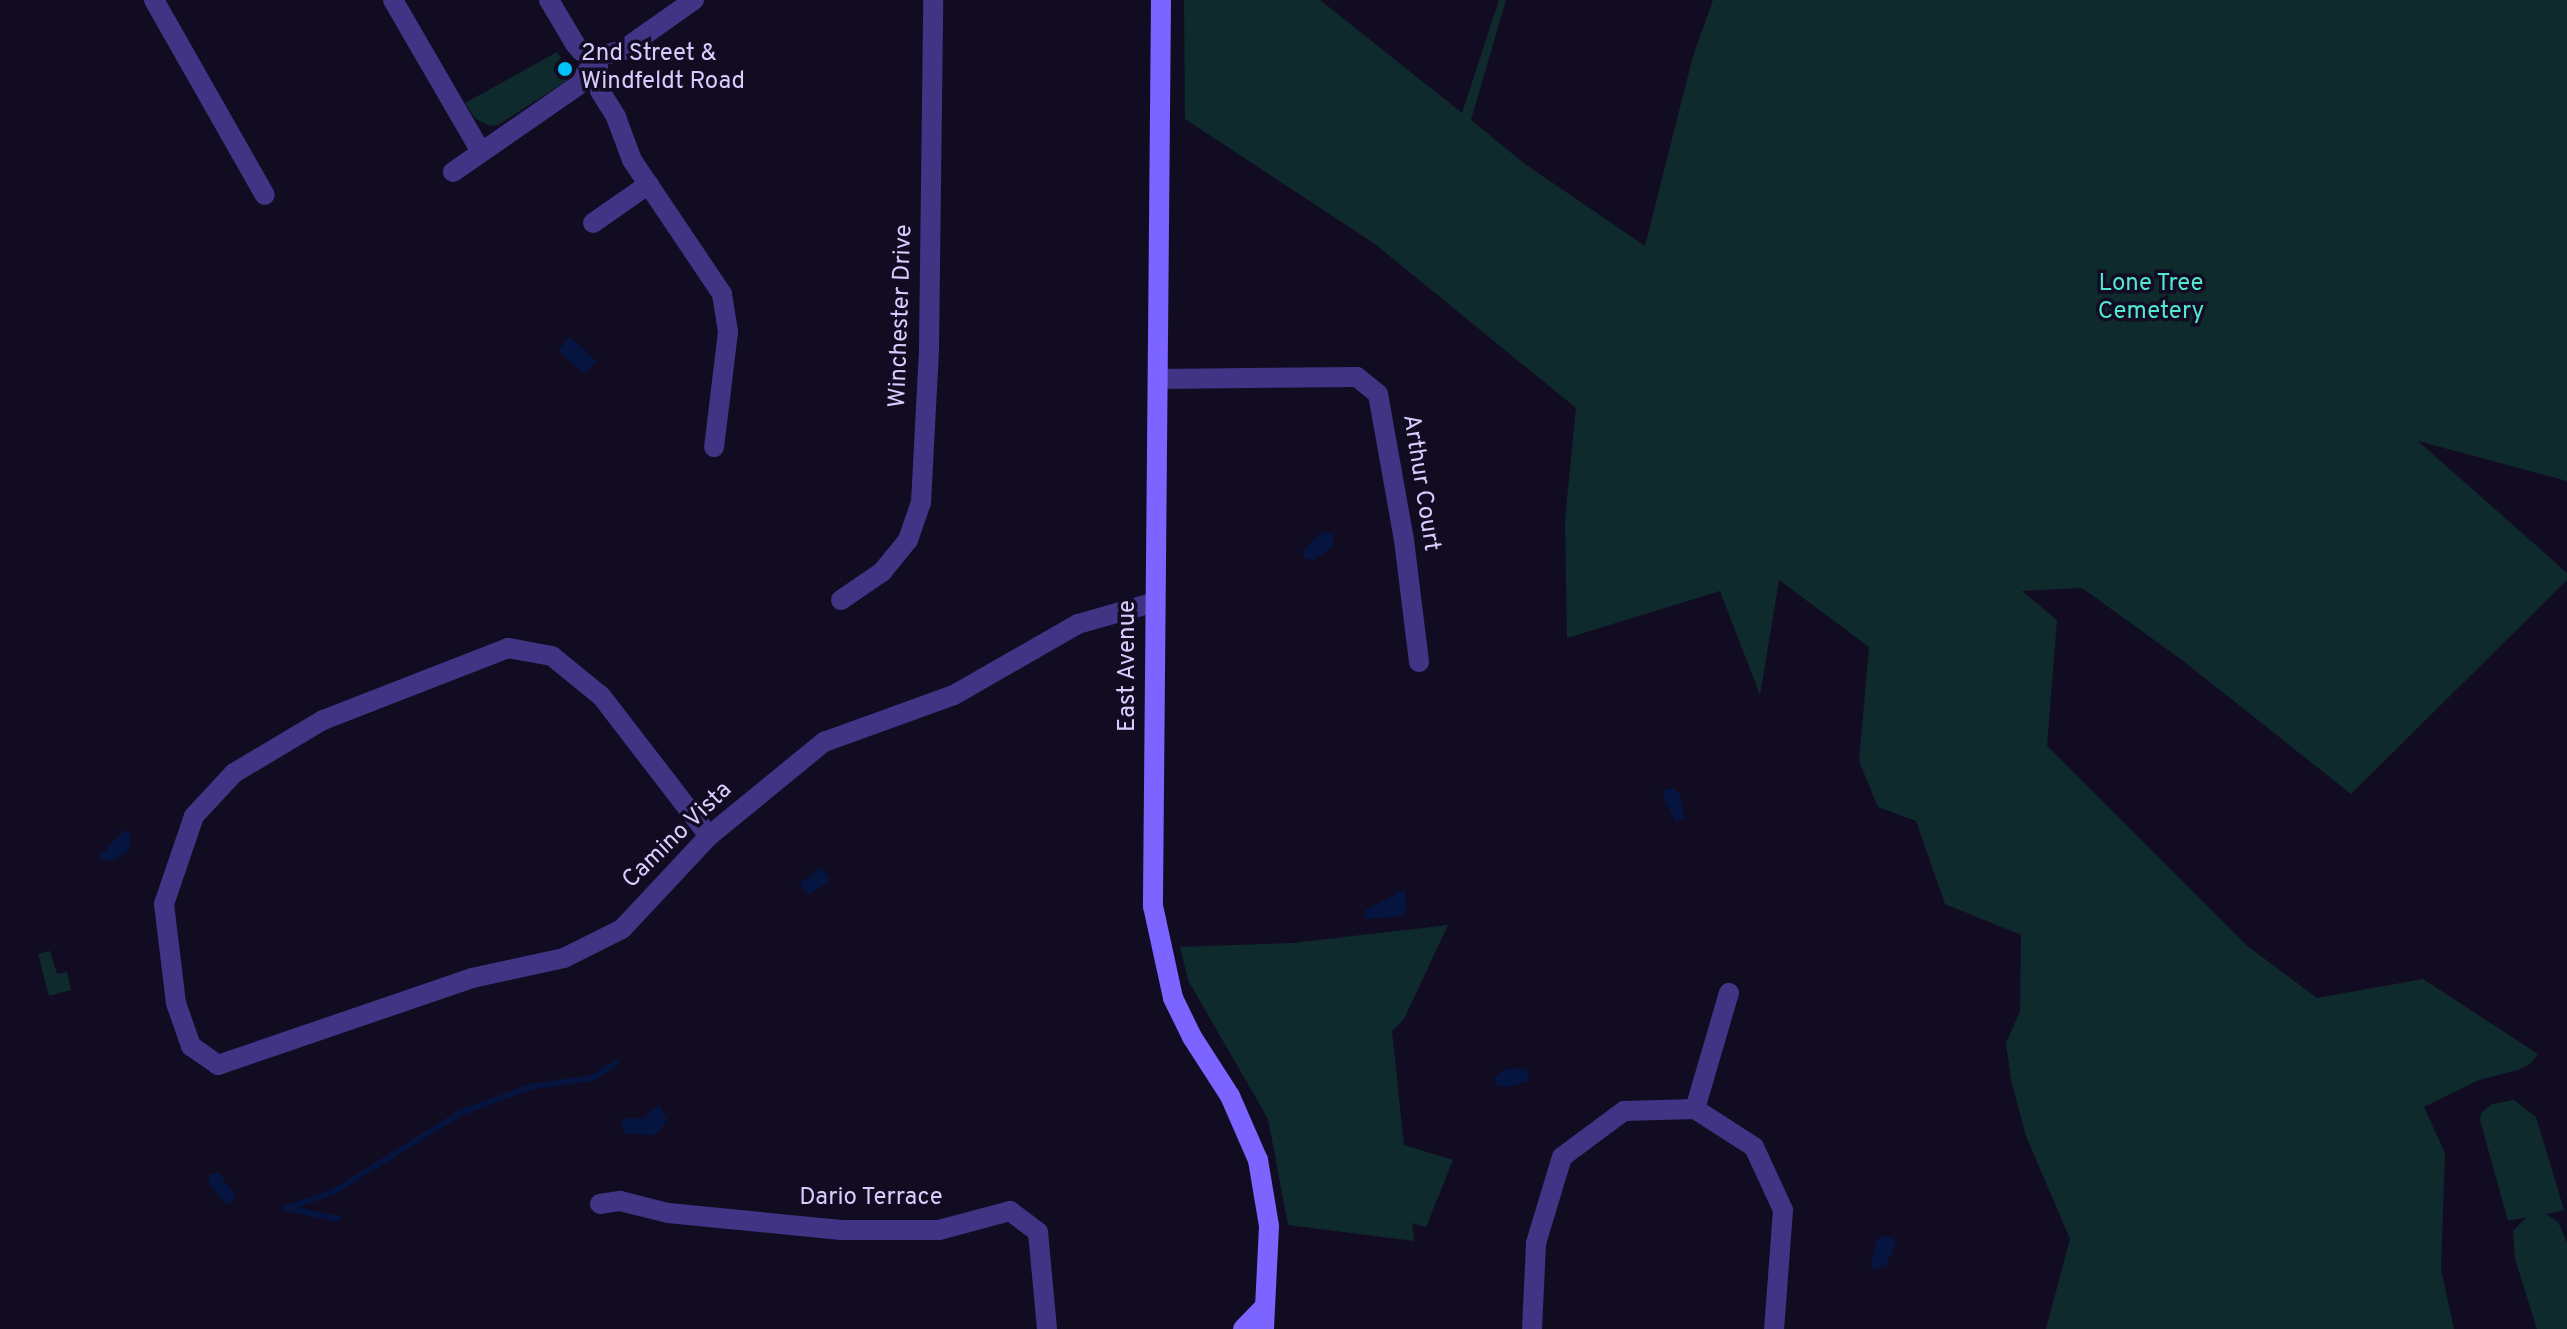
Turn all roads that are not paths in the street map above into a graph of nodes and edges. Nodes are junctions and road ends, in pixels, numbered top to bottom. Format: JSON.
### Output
{"nodes":[{"id":1,"x":154,"y":0,"type":"edge"},
{"id":2,"x":393,"y":0,"type":"edge"},
{"id":3,"x":549,"y":0,"type":"edge"},
{"id":4,"x":694,"y":0,"type":"edge"},
{"id":5,"x":933,"y":0,"type":"edge"},
{"id":6,"x":1161,"y":0,"type":"edge"},
{"id":7,"x":597,"y":57,"type":"junction"},
{"id":8,"x":481,"y":152,"type":"junction"},
{"id":9,"x":453,"y":172,"type":"dead end"},
{"id":10,"x":649,"y":184,"type":"junction"},
{"id":11,"x":265,"y":195,"type":"dead end"},
{"id":12,"x":593,"y":223,"type":"dead end"},
{"id":13,"x":1159,"y":379,"type":"junction"},
{"id":14,"x":714,"y":447,"type":"dead end"},
{"id":15,"x":841,"y":600,"type":"dead end"},
{"id":16,"x":1155,"y":602,"type":"junction"},
{"id":17,"x":1419,"y":662,"type":"dead end"},
{"id":18,"x":709,"y":836,"type":"junction"},
{"id":19,"x":1729,"y":993,"type":"dead end"},
{"id":20,"x":1695,"y":1109,"type":"junction"},
{"id":21,"x":600,"y":1204,"type":"dead end"},
{"id":22,"x":1264,"y":1307,"type":"junction"},
{"id":23,"x":1047,"y":1329,"type":"edge"},
{"id":24,"x":1243,"y":1329,"type":"edge"},
{"id":25,"x":1264,"y":1329,"type":"edge"},
{"id":26,"x":1532,"y":1329,"type":"edge"},
{"id":27,"x":1774,"y":1329,"type":"edge"}],
"edges":[{"from":1,"to":11,"type":"street"},
{"from":2,"to":8,"type":"street"},
{"from":3,"to":7,"type":"street"},
{"from":4,"to":7,"type":"street"},
{"from":5,"to":15,"type":"street","name":"Winchester Drive"},
{"from":6,"to":13,"type":"street","name":"East Avenue"},
{"from":7,"to":8,"type":"street"},
{"from":7,"to":10,"type":"street"},
{"from":8,"to":9,"type":"street"},
{"from":10,"to":12,"type":"street"},
{"from":10,"to":14,"type":"street"},
{"from":13,"to":16,"type":"street","name":"East Avenue"},
{"from":13,"to":17,"type":"street","name":"Arthur Court"},
{"from":16,"to":18,"type":"street","name":"Camino Vista"},
{"from":16,"to":22,"type":"street","name":"East Avenue"},
{"from":18,"to":18,"type":"street","name":"Camino Vista"},
{"from":19,"to":20,"type":"street"},
{"from":20,"to":26,"type":"street"},
{"from":20,"to":27,"type":"street"},
{"from":21,"to":23,"type":"street","name":"Dario Terrace"},
{"from":22,"to":24,"type":"street"},
{"from":22,"to":25,"type":"street","name":"East Avenue"}]}
